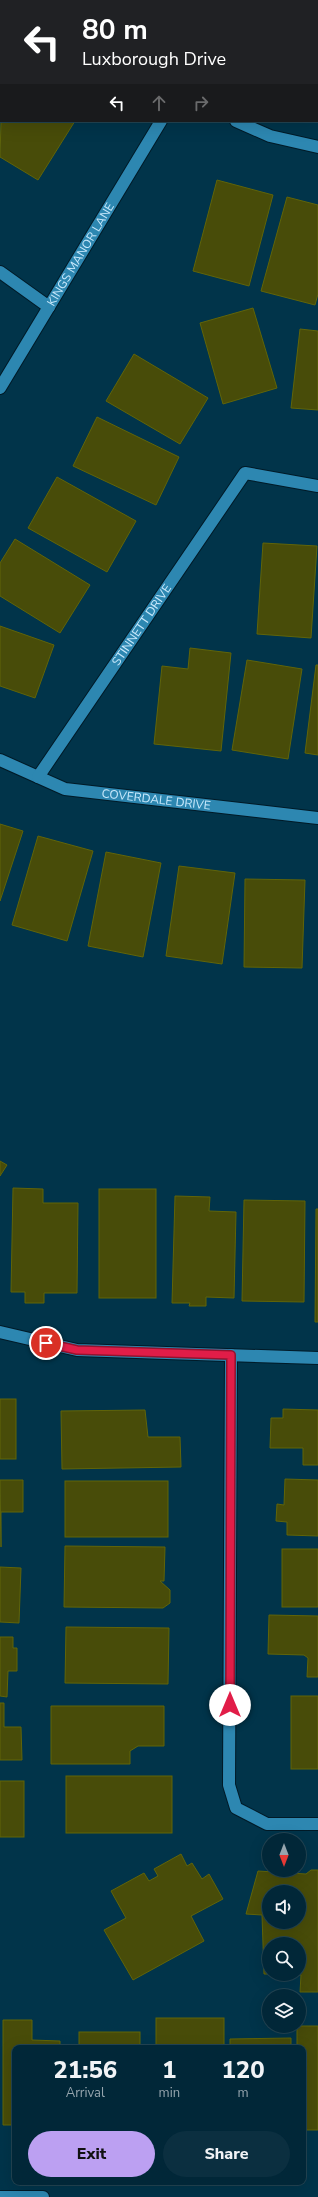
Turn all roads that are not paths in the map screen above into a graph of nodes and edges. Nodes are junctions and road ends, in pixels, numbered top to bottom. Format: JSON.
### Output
{"nodes":[{"id":1,"x":160,"y":122,"type":"edge"},
{"id":2,"x":238,"y":122,"type":"edge"},
{"id":3,"x":318,"y":147,"type":"edge"},
{"id":4,"x":0,"y":272,"type":"edge"},
{"id":5,"x":49,"y":307,"type":"junction"},
{"id":6,"x":0,"y":388,"type":"edge"},
{"id":7,"x":318,"y":486,"type":"edge"},
{"id":8,"x":0,"y":760,"type":"edge"},
{"id":9,"x":38,"y":777,"type":"junction"},
{"id":10,"x":318,"y":818,"type":"edge"},
{"id":11,"x":0,"y":1332,"type":"edge"},
{"id":12,"x":231,"y":1355,"type":"junction"},
{"id":13,"x":318,"y":1358,"type":"edge"},
{"id":14,"x":318,"y":1824,"type":"edge"},
{"id":15,"x":0,"y":2197,"type":"edge"},
{"id":16,"x":43,"y":2197,"type":"edge"}],
"edges":[{"from":1,"to":5,"type":"street","name":"KINGS MANOR LANE"},
{"from":2,"to":3,"type":"street"},
{"from":4,"to":5,"type":"street"},
{"from":5,"to":6,"type":"street","name":"KINGS MANOR LANE"},
{"from":7,"to":9,"type":"street","name":"STINNETT DRIVE"},
{"from":8,"to":9,"type":"street","name":"COVERDALE DRIVE"},
{"from":9,"to":10,"type":"street","name":"COVERDALE DRIVE"},
{"from":11,"to":12,"type":"street"},
{"from":12,"to":13,"type":"street"},
{"from":12,"to":14,"type":"street"},
{"from":15,"to":16,"type":"street"}]}
